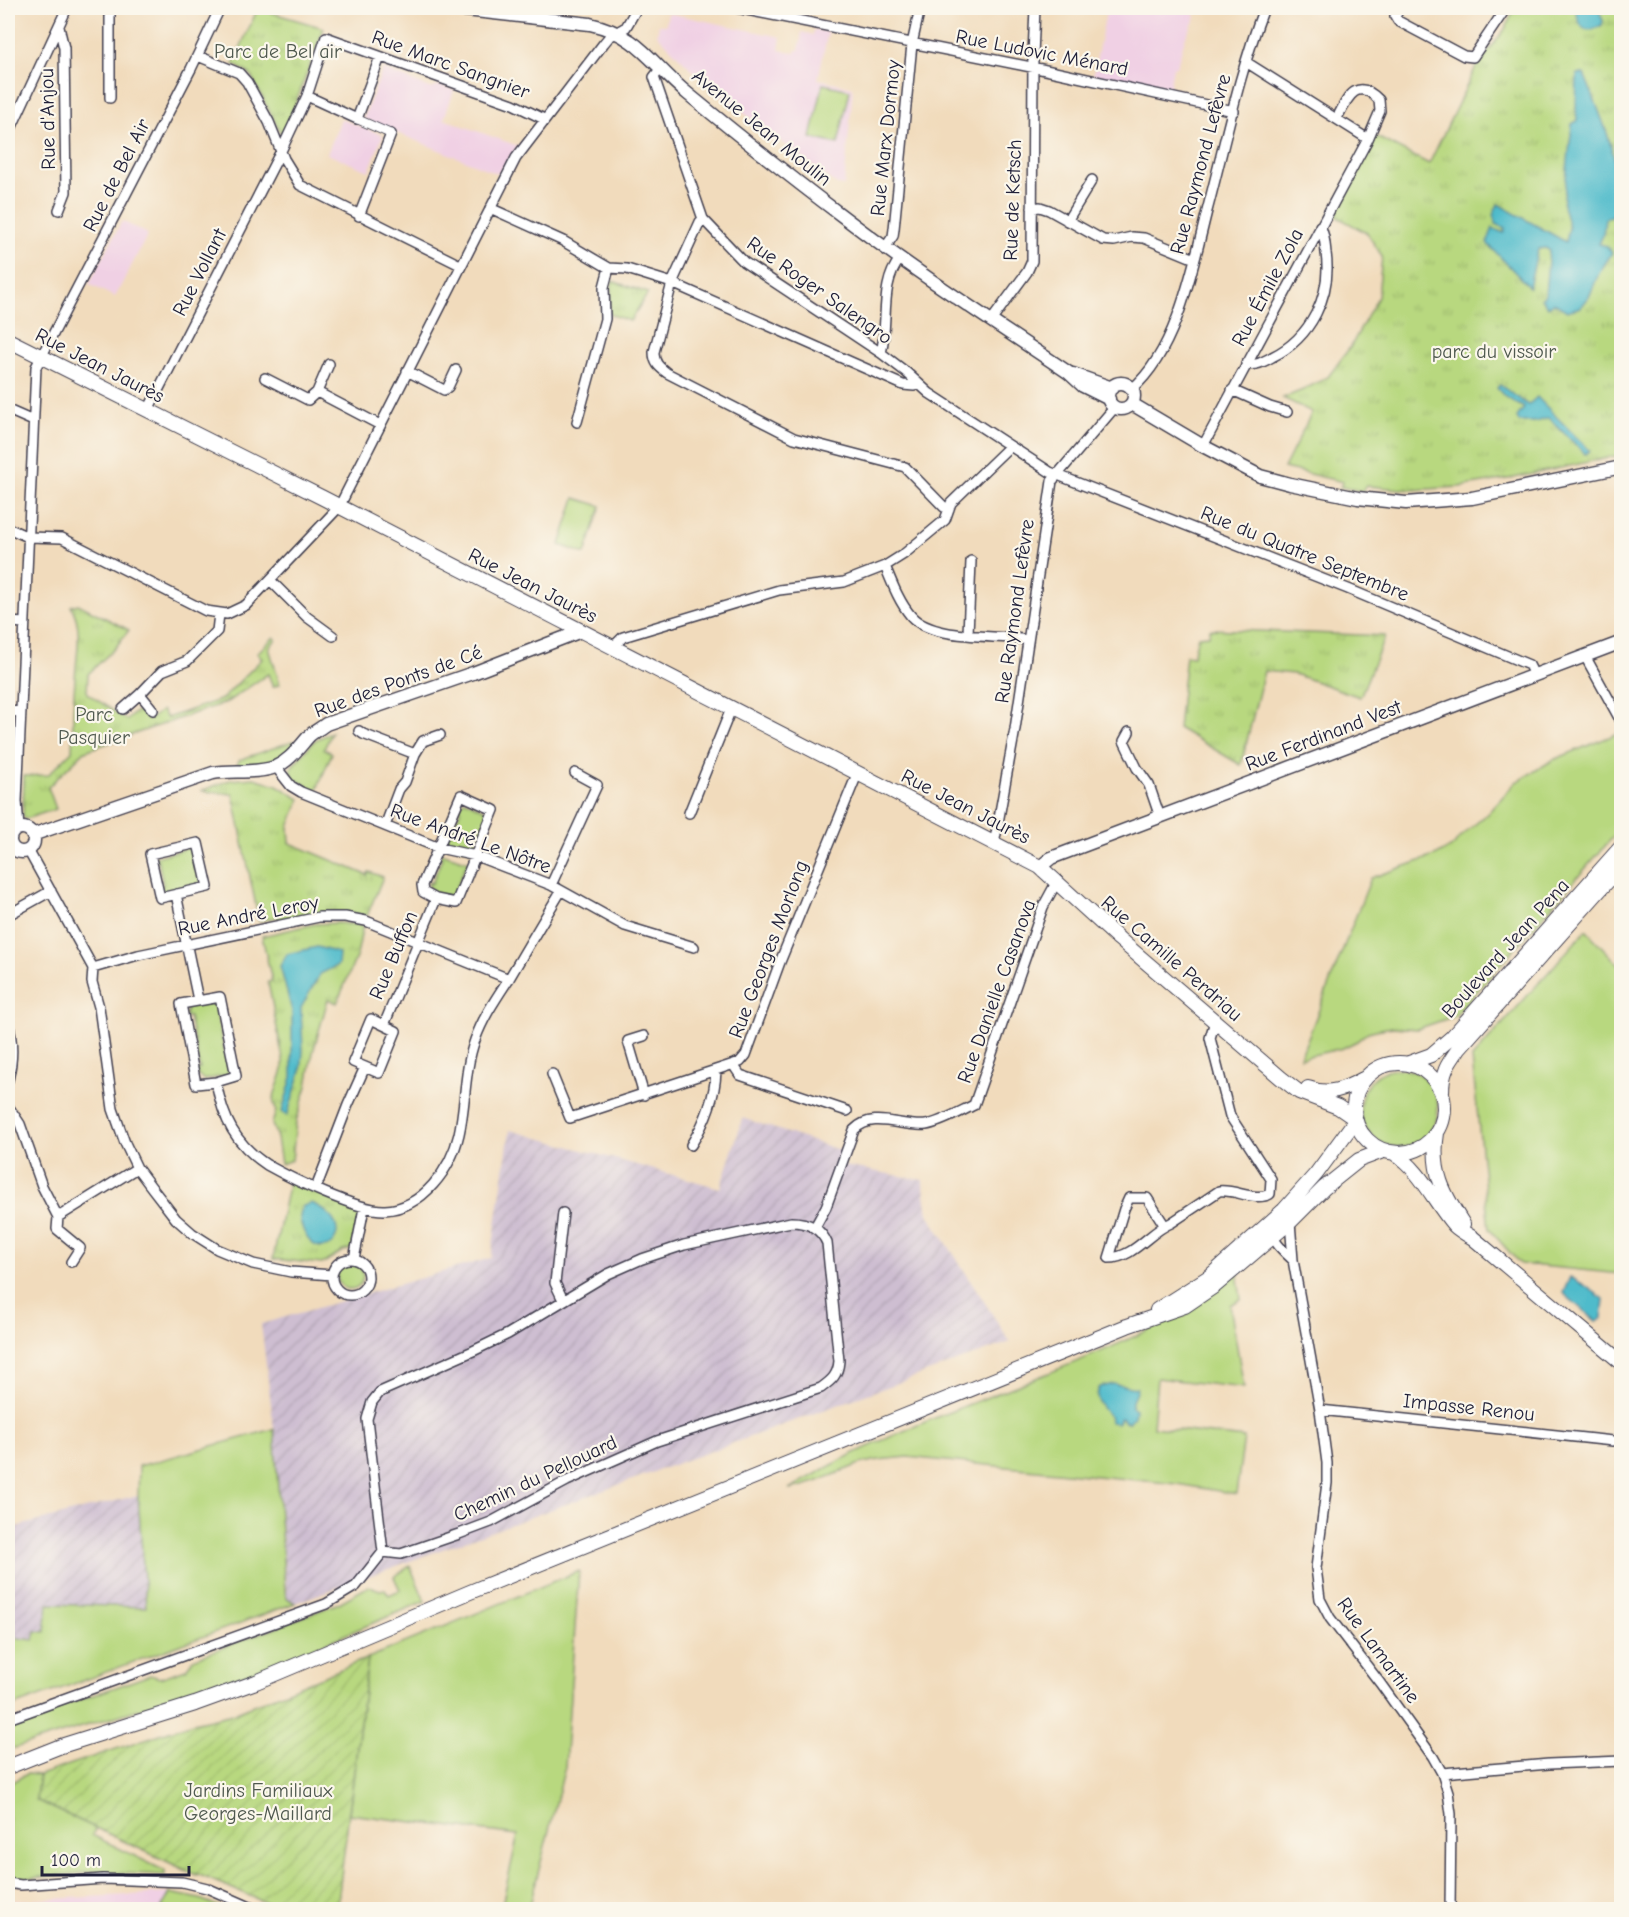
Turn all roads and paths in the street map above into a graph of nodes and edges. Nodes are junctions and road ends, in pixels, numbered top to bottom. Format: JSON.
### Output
{"nodes":[{"id":1,"x":67,"y":8,"type":"edge"},
{"id":2,"x":110,"y":8,"type":"edge"},
{"id":3,"x":220,"y":8,"type":"edge"},
{"id":4,"x":448,"y":8,"type":"edge"},
{"id":5,"x":637,"y":8,"type":"edge"},
{"id":6,"x":737,"y":8,"type":"edge"},
{"id":7,"x":920,"y":8,"type":"edge"},
{"id":8,"x":1035,"y":8,"type":"edge"},
{"id":9,"x":1264,"y":8,"type":"edge"},
{"id":10,"x":1506,"y":8,"type":"edge"},
{"id":11,"x":478,"y":9,"type":"edge"},
{"id":12,"x":1397,"y":12,"type":"edge"},
{"id":13,"x":59,"y":27,"type":"junction"},
{"id":14,"x":618,"y":32,"type":"junction"},
{"id":15,"x":912,"y":44,"type":"junction"},
{"id":16,"x":198,"y":56,"type":"junction"},
{"id":17,"x":380,"y":57,"type":"junction"},
{"id":18,"x":1245,"y":62,"type":"junction"},
{"id":19,"x":1032,"y":67,"type":"junction"},
{"id":20,"x":661,"y":68,"type":"junction"},
{"id":21,"x":306,"y":96,"type":"junction"},
{"id":22,"x":110,"y":98,"type":"dead end"},
{"id":23,"x":1234,"y":111,"type":"junction"},
{"id":24,"x":1337,"y":118,"type":"junction"},
{"id":25,"x":357,"y":119,"type":"junction"},
{"id":26,"x":544,"y":119,"type":"junction"},
{"id":27,"x":391,"y":134,"type":"joint"},
{"id":28,"x":8,"y":135,"type":"edge"},
{"id":29,"x":1368,"y":139,"type":"junction"},
{"id":30,"x":281,"y":151,"type":"junction"},
{"id":31,"x":1092,"y":180,"type":"dead end"},
{"id":32,"x":490,"y":208,"type":"junction"},
{"id":33,"x":1032,"y":208,"type":"junction"},
{"id":34,"x":59,"y":210,"type":"dead end"},
{"id":35,"x":359,"y":216,"type":"junction"},
{"id":36,"x":703,"y":219,"type":"junction"},
{"id":37,"x":1067,"y":221,"type":"junction"},
{"id":38,"x":1320,"y":226,"type":"junction"},
{"id":39,"x":885,"y":248,"type":"junction"},
{"id":40,"x":900,"y":259,"type":"junction"},
{"id":41,"x":1195,"y":259,"type":"junction"},
{"id":42,"x":460,"y":265,"type":"junction"},
{"id":43,"x":609,"y":268,"type":"junction"},
{"id":44,"x":672,"y":283,"type":"junction"},
{"id":45,"x":991,"y":321,"type":"junction"},
{"id":46,"x":8,"y":340,"type":"edge"},
{"id":47,"x":881,"y":353,"type":"junction"},
{"id":48,"x":42,"y":358,"type":"junction"},
{"id":49,"x":329,"y":364,"type":"dead end"},
{"id":50,"x":1246,"y":364,"type":"junction"},
{"id":51,"x":456,"y":370,"type":"dead end"},
{"id":52,"x":407,"y":371,"type":"junction"},
{"id":53,"x":265,"y":378,"type":"dead end"},
{"id":54,"x":918,"y":383,"type":"junction"},
{"id":55,"x":1132,"y":389,"type":"junction"},
{"id":56,"x":1232,"y":390,"type":"junction"},
{"id":57,"x":317,"y":392,"type":"junction"},
{"id":58,"x":1112,"y":398,"type":"junction"},
{"id":59,"x":1132,"y":404,"type":"junction"},
{"id":60,"x":8,"y":410,"type":"edge"},
{"id":61,"x":148,"y":410,"type":"junction"},
{"id":62,"x":1287,"y":412,"type":"dead end"},
{"id":63,"x":33,"y":421,"type":"junction"},
{"id":64,"x":577,"y":422,"type":"dead end"},
{"id":65,"x":380,"y":425,"type":"junction"},
{"id":66,"x":1010,"y":446,"type":"junction"},
{"id":67,"x":1203,"y":446,"type":"junction"},
{"id":68,"x":1618,"y":466,"type":"edge"},
{"id":69,"x":1056,"y":474,"type":"junction"},
{"id":70,"x":339,"y":507,"type":"junction"},
{"id":71,"x":949,"y":509,"type":"junction"},
{"id":72,"x":8,"y":528,"type":"edge"},
{"id":73,"x":28,"y":537,"type":"junction"},
{"id":74,"x":971,"y":561,"type":"dead end"},
{"id":75,"x":885,"y":566,"type":"junction"},
{"id":76,"x":270,"y":580,"type":"junction"},
{"id":77,"x":219,"y":614,"type":"junction"},
{"id":78,"x":8,"y":622,"type":"edge"},
{"id":79,"x":25,"y":622,"type":"junction"},
{"id":80,"x":579,"y":630,"type":"junction"},
{"id":81,"x":968,"y":634,"type":"junction"},
{"id":82,"x":333,"y":636,"type":"dead end"},
{"id":83,"x":1028,"y":640,"type":"junction"},
{"id":84,"x":1622,"y":642,"type":"edge"},
{"id":85,"x":612,"y":648,"type":"junction"},
{"id":86,"x":1585,"y":656,"type":"junction"},
{"id":87,"x":1534,"y":675,"type":"junction"},
{"id":88,"x":140,"y":694,"type":"junction"},
{"id":89,"x":123,"y":709,"type":"dead end"},
{"id":90,"x":731,"y":709,"type":"junction"},
{"id":91,"x":153,"y":710,"type":"dead end"},
{"id":92,"x":8,"y":711,"type":"edge"},
{"id":93,"x":21,"y":712,"type":"junction"},
{"id":94,"x":1622,"y":723,"type":"edge"},
{"id":95,"x":359,"y":731,"type":"dead end"},
{"id":96,"x":1129,"y":732,"type":"dead end"},
{"id":97,"x":440,"y":735,"type":"dead end"},
{"id":98,"x":415,"y":754,"type":"junction"},
{"id":99,"x":276,"y":767,"type":"junction"},
{"id":100,"x":858,"y":772,"type":"junction"},
{"id":101,"x":575,"y":773,"type":"dead end"},
{"id":102,"x":12,"y":800,"type":"edge"},
{"id":103,"x":689,"y":813,"type":"dead end"},
{"id":104,"x":1160,"y":817,"type":"junction"},
{"id":105,"x":385,"y":826,"type":"junction"},
{"id":106,"x":19,"y":829,"type":"junction"},
{"id":107,"x":32,"y":835,"type":"junction"},
{"id":108,"x":9,"y":842,"type":"edge"},
{"id":109,"x":993,"y":842,"type":"junction"},
{"id":110,"x":1622,"y":846,"type":"edge"},
{"id":111,"x":439,"y":848,"type":"junction"},
{"id":112,"x":28,"y":850,"type":"junction"},
{"id":113,"x":476,"y":856,"type":"junction"},
{"id":114,"x":1622,"y":865,"type":"edge"},
{"id":115,"x":1040,"y":867,"type":"junction"},
{"id":116,"x":1056,"y":884,"type":"junction"},
{"id":117,"x":551,"y":885,"type":"junction"},
{"id":118,"x":51,"y":891,"type":"junction"},
{"id":119,"x":561,"y":891,"type":"junction"},
{"id":120,"x":176,"y":894,"type":"junction"},
{"id":121,"x":436,"y":899,"type":"junction"},
{"id":122,"x":8,"y":915,"type":"edge"},
{"id":123,"x":418,"y":943,"type":"junction"},
{"id":124,"x":188,"y":945,"type":"junction"},
{"id":125,"x":694,"y":947,"type":"dead end"},
{"id":126,"x":93,"y":968,"type":"junction"},
{"id":127,"x":509,"y":979,"type":"junction"},
{"id":128,"x":198,"y":1000,"type":"junction"},
{"id":129,"x":1215,"y":1021,"type":"junction"},
{"id":130,"x":8,"y":1022,"type":"edge"},
{"id":131,"x":384,"y":1025,"type":"junction"},
{"id":132,"x":644,"y":1036,"type":"dead end"},
{"id":133,"x":1409,"y":1063,"type":"junction"},
{"id":134,"x":734,"y":1066,"type":"junction"},
{"id":135,"x":365,"y":1067,"type":"junction"},
{"id":136,"x":717,"y":1071,"type":"junction"},
{"id":137,"x":552,"y":1074,"type":"dead end"},
{"id":138,"x":1281,"y":1078,"type":"junction"},
{"id":139,"x":1364,"y":1079,"type":"junction"},
{"id":140,"x":8,"y":1080,"type":"edge"},
{"id":141,"x":216,"y":1082,"type":"junction"},
{"id":142,"x":1442,"y":1092,"type":"junction"},
{"id":143,"x":644,"y":1095,"type":"junction"},
{"id":144,"x":8,"y":1106,"type":"edge"},
{"id":145,"x":847,"y":1111,"type":"dead end"},
{"id":146,"x":1355,"y":1119,"type":"junction"},
{"id":147,"x":1437,"y":1133,"type":"junction"},
{"id":148,"x":691,"y":1145,"type":"dead end"},
{"id":149,"x":1388,"y":1152,"type":"junction"},
{"id":150,"x":137,"y":1168,"type":"junction"},
{"id":151,"x":316,"y":1188,"type":"junction"},
{"id":152,"x":364,"y":1208,"type":"junction"},
{"id":153,"x":563,"y":1213,"type":"dead end"},
{"id":154,"x":1287,"y":1216,"type":"junction"},
{"id":155,"x":58,"y":1217,"type":"junction"},
{"id":156,"x":1165,"y":1226,"type":"junction"},
{"id":157,"x":815,"y":1227,"type":"junction"},
{"id":158,"x":1272,"y":1237,"type":"junction"},
{"id":159,"x":1473,"y":1238,"type":"junction"},
{"id":160,"x":354,"y":1259,"type":"junction"},
{"id":161,"x":1293,"y":1260,"type":"junction"},
{"id":162,"x":71,"y":1262,"type":"dead end"},
{"id":163,"x":332,"y":1275,"type":"junction"},
{"id":164,"x":563,"y":1300,"type":"junction"},
{"id":165,"x":1143,"y":1320,"type":"junction"},
{"id":166,"x":1622,"y":1363,"type":"edge"},
{"id":167,"x":1320,"y":1410,"type":"junction"},
{"id":168,"x":1613,"y":1441,"type":"dead end"},
{"id":169,"x":383,"y":1552,"type":"junction"},
{"id":170,"x":8,"y":1719,"type":"edge"},
{"id":171,"x":1622,"y":1761,"type":"edge"},
{"id":172,"x":8,"y":1767,"type":"edge"},
{"id":173,"x":1443,"y":1773,"type":"junction"},
{"id":174,"x":8,"y":1883,"type":"edge"},
{"id":175,"x":257,"y":1910,"type":"edge"},
{"id":176,"x":1450,"y":1910,"type":"edge"}],
"edges":[{"from":1,"to":13,"type":"street"},
{"from":2,"to":22,"type":"street"},
{"from":3,"to":16,"type":"street","name":"Rue de Bel Air"},
{"from":4,"to":11,"type":"street","name":"Avenue Jean Moulin"},
{"from":5,"to":14,"type":"street"},
{"from":6,"to":15,"type":"street","name":"Rue Ludovic Ménard"},
{"from":7,"to":15,"type":"street","name":"Rue Marx Dormoy"},
{"from":8,"to":19,"type":"street","name":"Rue de Ketsch"},
{"from":9,"to":18,"type":"street","name":"Rue Raymond Lefèvre"},
{"from":10,"to":12,"type":"street"},
{"from":11,"to":14,"type":"street","name":"Avenue Jean Moulin"},
{"from":13,"to":28,"type":"street"},
{"from":13,"to":34,"type":"street","name":"Rue d'Anjou"},
{"from":14,"to":20,"type":"street","name":"Avenue Jean Moulin"},
{"from":14,"to":26,"type":"street"},
{"from":15,"to":19,"type":"street","name":"Rue Ludovic Ménard"},
{"from":15,"to":39,"type":"street","name":"Rue Marx Dormoy"},
{"from":16,"to":30,"type":"street"},
{"from":16,"to":48,"type":"street","name":"Rue de Bel Air"},
{"from":17,"to":21,"type":"street","name":"Rue Marc Sangnier"},
{"from":17,"to":25,"type":"street"},
{"from":17,"to":26,"type":"street","name":"Rue Marc Sangnier"},
{"from":18,"to":23,"type":"street","name":"Rue Raymond Lefèvre"},
{"from":18,"to":24,"type":"street"},
{"from":19,"to":23,"type":"street","name":"Rue Ludovic Ménard"},
{"from":19,"to":33,"type":"street","name":"Rue de Ketsch"},
{"from":20,"to":36,"type":"street","name":"Rue Roger Salengro"},
{"from":20,"to":39,"type":"street","name":"Avenue Jean Moulin"},
{"from":21,"to":25,"type":"street"},
{"from":21,"to":30,"type":"street","name":"Rue Marc Sangnier"},
{"from":23,"to":41,"type":"street","name":"Rue Raymond Lefèvre"},
{"from":24,"to":29,"type":"street"},
{"from":24,"to":29,"type":"street","name":"Rue Émile Zola"},
{"from":25,"to":27,"type":"street"},
{"from":26,"to":32,"type":"street"},
{"from":27,"to":35,"type":"street"},
{"from":29,"to":38,"type":"street","name":"Rue Émile Zola"},
{"from":30,"to":35,"type":"street"},
{"from":30,"to":61,"type":"street","name":"Rue Vollant"},
{"from":31,"to":37,"type":"street"},
{"from":32,"to":42,"type":"street"},
{"from":32,"to":43,"type":"street"},
{"from":33,"to":37,"type":"street"},
{"from":33,"to":45,"type":"street","name":"Rue de Ketsch"},
{"from":35,"to":42,"type":"street"},
{"from":36,"to":44,"type":"street"},
{"from":36,"to":47,"type":"street","name":"Rue Roger Salengro"},
{"from":37,"to":41,"type":"street"},
{"from":38,"to":50,"type":"street","name":"Rue Émile Zola"},
{"from":38,"to":50,"type":"street","name":"Rue Émile Zola"},
{"from":39,"to":40,"type":"street","name":"Avenue Jean Moulin"},
{"from":40,"to":45,"type":"street","name":"Avenue Jean Moulin"},
{"from":40,"to":47,"type":"street"},
{"from":41,"to":55,"type":"street","name":"Rue Raymond Lefèvre"},
{"from":42,"to":52,"type":"street"},
{"from":43,"to":44,"type":"street"},
{"from":43,"to":64,"type":"street"},
{"from":44,"to":54,"type":"street"},
{"from":44,"to":71,"type":"street"},
{"from":45,"to":58,"type":"street","name":"Avenue Jean Moulin"},
{"from":46,"to":48,"type":"main road","name":"Rue Jean Jaurès"},
{"from":47,"to":54,"type":"street","name":"Rue Roger Salengro"},
{"from":48,"to":61,"type":"main road","name":"Rue Jean Jaurès"},
{"from":48,"to":63,"type":"street","name":"Rue de Bel Air"},
{"from":49,"to":57,"type":"street"},
{"from":50,"to":56,"type":"street","name":"Rue Émile Zola"},
{"from":51,"to":52,"type":"street"},
{"from":52,"to":65,"type":"street"},
{"from":53,"to":57,"type":"street"},
{"from":54,"to":66,"type":"street","name":"Rue Roger Salengro"},
{"from":55,"to":58,"type":"street"},
{"from":55,"to":59,"type":"street"},
{"from":56,"to":62,"type":"street"},
{"from":56,"to":67,"type":"street","name":"Rue Émile Zola"},
{"from":57,"to":65,"type":"street"},
{"from":58,"to":59,"type":"street"},
{"from":58,"to":69,"type":"street","name":"Rue Raymond Lefèvre"},
{"from":59,"to":67,"type":"street"},
{"from":60,"to":63,"type":"street"},
{"from":61,"to":70,"type":"main road","name":"Rue Jean Jaurès"},
{"from":63,"to":73,"type":"street","name":"Rue de Bel Air"},
{"from":65,"to":70,"type":"street"},
{"from":66,"to":69,"type":"street","name":"Rue Roger Salengro"},
{"from":66,"to":71,"type":"street"},
{"from":67,"to":68,"type":"street"},
{"from":69,"to":83,"type":"street","name":"Rue Raymond Lefèvre"},
{"from":69,"to":87,"type":"street","name":"Rue du Quatre Septembre"},
{"from":70,"to":76,"type":"street"},
{"from":70,"to":80,"type":"main road","name":"Rue Jean Jaurès"},
{"from":71,"to":75,"type":"street"},
{"from":72,"to":73,"type":"street"},
{"from":73,"to":77,"type":"street"},
{"from":73,"to":79,"type":"street","name":"Rue de Bel Air"},
{"from":74,"to":81,"type":"street"},
{"from":75,"to":81,"type":"street"},
{"from":75,"to":85,"type":"street"},
{"from":76,"to":77,"type":"street"},
{"from":76,"to":82,"type":"street"},
{"from":77,"to":88,"type":"street"},
{"from":78,"to":79,"type":"street"},
{"from":79,"to":93,"type":"street","name":"Rue de Bel Air"},
{"from":80,"to":85,"type":"main road","name":"Rue Jean Jaurès"},
{"from":80,"to":99,"type":"street","name":"Rue des Ponts de Cé"},
{"from":81,"to":83,"type":"street"},
{"from":83,"to":109,"type":"street","name":"Rue Raymond Lefèvre"},
{"from":84,"to":86,"type":"street","name":"Rue Ferdinand Vest"},
{"from":85,"to":90,"type":"main road","name":"Rue Jean Jaurès"},
{"from":86,"to":87,"type":"street","name":"Rue Ferdinand Vest"},
{"from":86,"to":94,"type":"street"},
{"from":87,"to":104,"type":"street","name":"Rue Ferdinand Vest"},
{"from":88,"to":89,"type":"street"},
{"from":88,"to":91,"type":"street"},
{"from":90,"to":100,"type":"main road","name":"Rue Jean Jaurès"},
{"from":90,"to":103,"type":"street"},
{"from":92,"to":93,"type":"street"},
{"from":93,"to":102,"type":"street","name":"Rue de Bel Air"},
{"from":95,"to":98,"type":"street"},
{"from":96,"to":104,"type":"street"},
{"from":97,"to":98,"type":"street"},
{"from":98,"to":105,"type":"street"},
{"from":99,"to":105,"type":"street","name":"Rue André Le Nôtre"},
{"from":99,"to":107,"type":"street"},
{"from":100,"to":109,"type":"main road","name":"Rue Jean Jaurès"},
{"from":100,"to":134,"type":"street","name":"Rue Georges Morlong"},
{"from":101,"to":117,"type":"street"},
{"from":102,"to":106,"type":"street","name":"Rue de Bel Air"},
{"from":104,"to":115,"type":"street","name":"Rue Ferdinand Vest"},
{"from":105,"to":111,"type":"street","name":"Rue André Le Nôtre"},
{"from":106,"to":107,"type":"street"},
{"from":106,"to":108,"type":"street"},
{"from":107,"to":112,"type":"street"},
{"from":108,"to":112,"type":"street"},
{"from":109,"to":115,"type":"main road","name":"Rue Jean Jaurès"},
{"from":110,"to":133,"type":"main road","name":"Boulevard Jean Pena"},
{"from":111,"to":113,"type":"street","name":"Rue André Le Nôtre"},
{"from":111,"to":113,"type":"street","name":"Rue Buffon"},
{"from":111,"to":121,"type":"street","name":"Rue Buffon"},
{"from":112,"to":118,"type":"street"},
{"from":113,"to":117,"type":"street","name":"Rue André Le Nôtre"},
{"from":113,"to":121,"type":"street","name":"Rue Buffon"},
{"from":114,"to":142,"type":"main road","name":"Boulevard Jean Pena"},
{"from":115,"to":116,"type":"main road","name":"Rue Camille Perdriau"},
{"from":116,"to":129,"type":"main road","name":"Rue Camille Perdriau"},
{"from":116,"to":157,"type":"street","name":"Rue Danielle Casanova"},
{"from":117,"to":119,"type":"street","name":"Rue André Le Nôtre"},
{"from":118,"to":122,"type":"street"},
{"from":118,"to":126,"type":"street"},
{"from":119,"to":125,"type":"street","name":"Rue André Le Nôtre"},
{"from":119,"to":127,"type":"street"},
{"from":120,"to":120,"type":"street"},
{"from":120,"to":124,"type":"street"},
{"from":121,"to":123,"type":"street","name":"Rue Buffon"},
{"from":123,"to":124,"type":"street","name":"Rue André Leroy"},
{"from":123,"to":127,"type":"street","name":"Rue André Leroy"},
{"from":123,"to":131,"type":"street","name":"Rue Buffon"},
{"from":124,"to":126,"type":"street","name":"Rue André Leroy"},
{"from":124,"to":128,"type":"street"},
{"from":126,"to":150,"type":"street"},
{"from":127,"to":152,"type":"street"},
{"from":128,"to":141,"type":"street"},
{"from":128,"to":141,"type":"street"},
{"from":129,"to":138,"type":"main road","name":"Rue Camille Perdriau"},
{"from":129,"to":156,"type":"street"},
{"from":130,"to":140,"type":"street"},
{"from":131,"to":135,"type":"street","name":"Rue Buffon"},
{"from":131,"to":135,"type":"street","name":"Rue Buffon"},
{"from":132,"to":143,"type":"street"},
{"from":133,"to":139,"type":"main road"},
{"from":133,"to":142,"type":"main road"},
{"from":134,"to":136,"type":"street","name":"Rue Georges Morlong"},
{"from":134,"to":145,"type":"street"},
{"from":135,"to":151,"type":"street"},
{"from":136,"to":143,"type":"street","name":"Rue Georges Morlong"},
{"from":136,"to":148,"type":"street"},
{"from":137,"to":143,"type":"street","name":"Rue Georges Morlong"},
{"from":138,"to":139,"type":"main road","name":"Rue Camille Perdriau"},
{"from":138,"to":146,"type":"main road","name":"Rue Camille Perdriau"},
{"from":139,"to":146,"type":"main road"},
{"from":141,"to":151,"type":"street"},
{"from":142,"to":147,"type":"main road"},
{"from":144,"to":155,"type":"street"},
{"from":146,"to":149,"type":"main road"},
{"from":146,"to":154,"type":"main road"},
{"from":147,"to":149,"type":"main road"},
{"from":147,"to":159,"type":"main road"},
{"from":149,"to":154,"type":"main road"},
{"from":149,"to":159,"type":"main road"},
{"from":150,"to":155,"type":"street"},
{"from":150,"to":163,"type":"street"},
{"from":151,"to":152,"type":"street"},
{"from":152,"to":160,"type":"street"},
{"from":153,"to":164,"type":"street"},
{"from":154,"to":158,"type":"main road"},
{"from":154,"to":161,"type":"street","name":"Rue Lamartine"},
{"from":154,"to":165,"type":"main road"},
{"from":155,"to":162,"type":"street"},
{"from":156,"to":156,"type":"street"},
{"from":157,"to":164,"type":"street"},
{"from":157,"to":169,"type":"street","name":"Chemin du Pellouard"},
{"from":158,"to":161,"type":"street"},
{"from":158,"to":165,"type":"main road"},
{"from":159,"to":166,"type":"main road"},
{"from":160,"to":163,"type":"street"},
{"from":160,"to":163,"type":"street"},
{"from":161,"to":167,"type":"street","name":"Rue Lamartine"},
{"from":164,"to":169,"type":"street"},
{"from":165,"to":172,"type":"main road"},
{"from":167,"to":168,"type":"street","name":"Impasse Renou"},
{"from":167,"to":173,"type":"street","name":"Rue Lamartine"},
{"from":169,"to":170,"type":"street"},
{"from":171,"to":173,"type":"street"},
{"from":173,"to":176,"type":"street","name":"Rue Lamartine"},
{"from":174,"to":175,"type":"street"}]}
